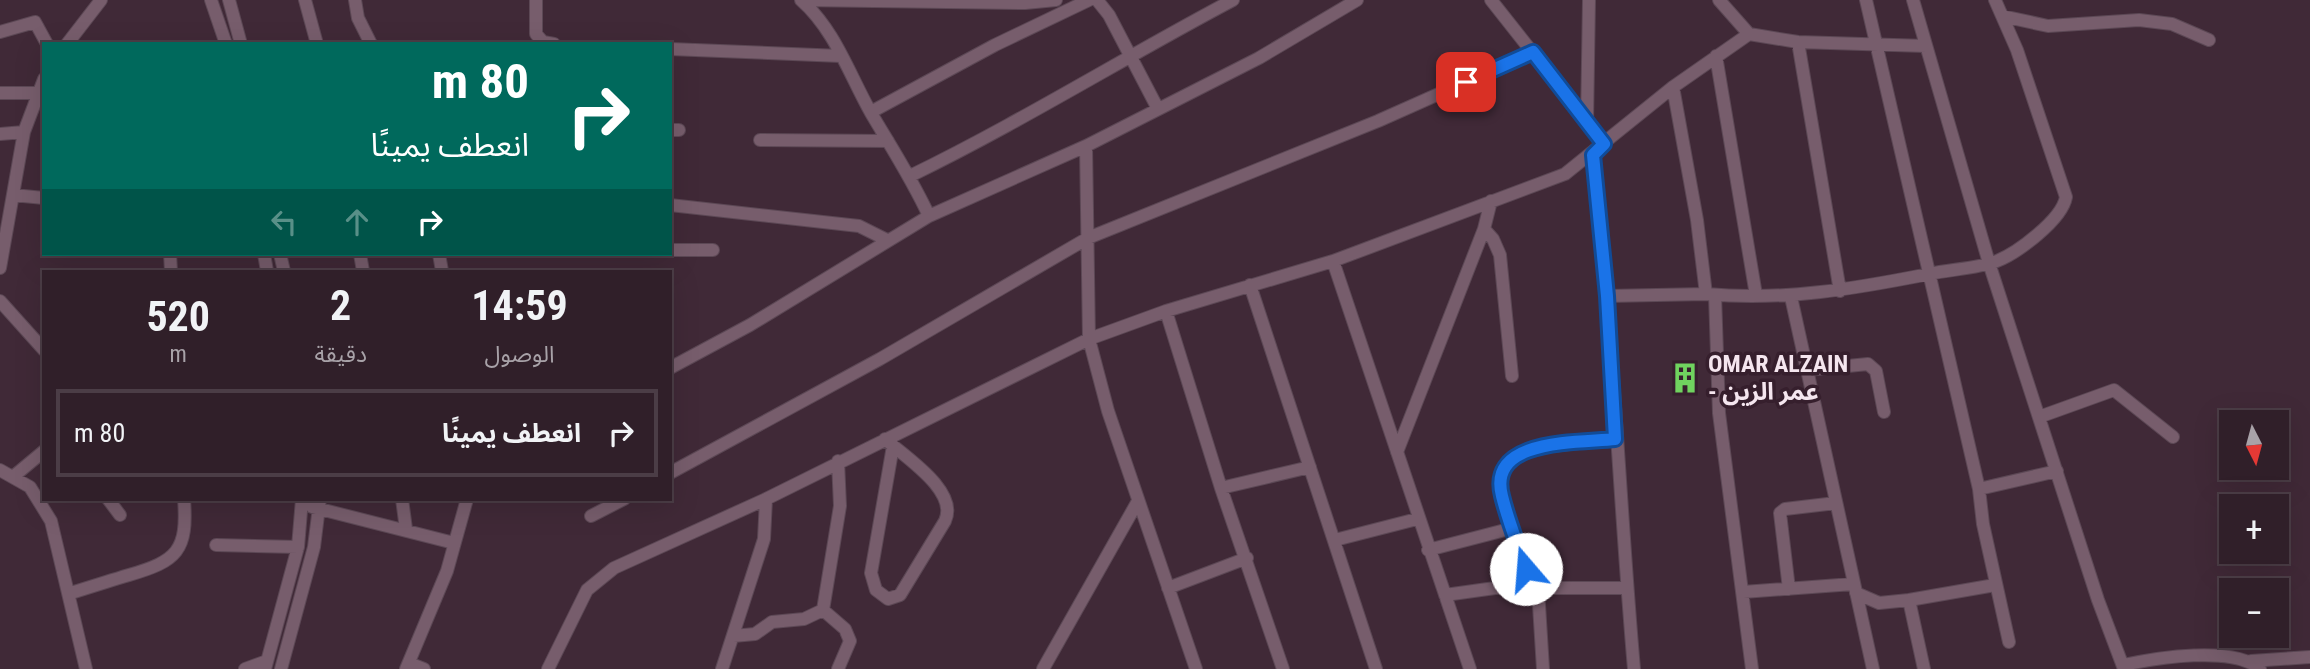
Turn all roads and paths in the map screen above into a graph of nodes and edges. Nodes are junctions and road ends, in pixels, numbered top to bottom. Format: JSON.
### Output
{"nodes":[{"id":1,"x":102,"y":0,"type":"edge"},
{"id":2,"x":211,"y":0,"type":"edge"},
{"id":3,"x":229,"y":0,"type":"edge"},
{"id":4,"x":239,"y":0,"type":"edge"},
{"id":5,"x":304,"y":0,"type":"edge"},
{"id":6,"x":355,"y":0,"type":"edge"},
{"id":7,"x":536,"y":0,"type":"edge"},
{"id":8,"x":801,"y":0,"type":"edge"},
{"id":9,"x":1056,"y":0,"type":"edge"},
{"id":10,"x":1089,"y":0,"type":"edge"},
{"id":11,"x":1097,"y":0,"type":"edge"},
{"id":12,"x":1233,"y":0,"type":"edge"},
{"id":13,"x":1357,"y":0,"type":"edge"},
{"id":14,"x":1492,"y":0,"type":"edge"},
{"id":15,"x":1589,"y":0,"type":"edge"},
{"id":16,"x":1719,"y":0,"type":"edge"},
{"id":17,"x":1866,"y":0,"type":"edge"},
{"id":18,"x":1913,"y":0,"type":"edge"},
{"id":19,"x":1995,"y":0,"type":"edge"},
{"id":20,"x":2002,"y":16,"type":"junction"},
{"id":21,"x":235,"y":20,"type":"junction"},
{"id":22,"x":0,"y":32,"type":"edge"},
{"id":23,"x":1749,"y":34,"type":"junction"},
{"id":24,"x":2209,"y":40,"type":"dead end"},
{"id":25,"x":46,"y":42,"type":"edge"},
{"id":26,"x":69,"y":42,"type":"edge"},
{"id":27,"x":225,"y":42,"type":"edge"},
{"id":28,"x":240,"y":42,"type":"edge"},
{"id":29,"x":316,"y":42,"type":"edge"},
{"id":30,"x":371,"y":42,"type":"edge"},
{"id":31,"x":543,"y":42,"type":"edge"},
{"id":32,"x":1798,"y":42,"type":"junction"},
{"id":33,"x":1877,"y":45,"type":"junction"},
{"id":34,"x":1926,"y":46,"type":"junction"},
{"id":35,"x":672,"y":49,"type":"edge"},
{"id":36,"x":1533,"y":52,"type":"junction"},
{"id":37,"x":1130,"y":54,"type":"junction"},
{"id":38,"x":841,"y":56,"type":"junction"},
{"id":39,"x":1716,"y":56,"type":"junction"},
{"id":40,"x":42,"y":82,"type":"edge"},
{"id":41,"x":1673,"y":87,"type":"junction"},
{"id":42,"x":0,"y":93,"type":"edge"},
{"id":43,"x":36,"y":93,"type":"junction"},
{"id":44,"x":1158,"y":109,"type":"junction"},
{"id":45,"x":871,"y":112,"type":"junction"},
{"id":46,"x":28,"y":118,"type":"junction"},
{"id":47,"x":42,"y":118,"type":"edge"},
{"id":48,"x":1587,"y":123,"type":"junction"},
{"id":49,"x":24,"y":132,"type":"junction"},
{"id":50,"x":0,"y":134,"type":"edge"},
{"id":51,"x":760,"y":140,"type":"dead end"},
{"id":52,"x":888,"y":141,"type":"junction"},
{"id":53,"x":1604,"y":144,"type":"junction"},
{"id":54,"x":1086,"y":146,"type":"junction"},
{"id":55,"x":1593,"y":155,"type":"junction"},
{"id":56,"x":911,"y":176,"type":"junction"},
{"id":57,"x":13,"y":195,"type":"junction"},
{"id":58,"x":42,"y":198,"type":"edge"},
{"id":59,"x":1491,"y":201,"type":"junction"},
{"id":60,"x":672,"y":205,"type":"edge"},
{"id":61,"x":5,"y":213,"type":"edge"},
{"id":62,"x":929,"y":216,"type":"junction"},
{"id":63,"x":1484,"y":229,"type":"junction"},
{"id":64,"x":1088,"y":238,"type":"junction"},
{"id":65,"x":887,"y":240,"type":"junction"},
{"id":66,"x":672,"y":250,"type":"edge"},
{"id":67,"x":713,"y":250,"type":"dead end"},
{"id":68,"x":1333,"y":261,"type":"junction"},
{"id":69,"x":1989,"y":263,"type":"junction"},
{"id":70,"x":0,"y":268,"type":"edge"},
{"id":71,"x":1931,"y":273,"type":"junction"},
{"id":72,"x":1250,"y":285,"type":"junction"},
{"id":73,"x":1840,"y":291,"type":"junction"},
{"id":74,"x":1711,"y":295,"type":"junction"},
{"id":75,"x":1756,"y":295,"type":"junction"},
{"id":76,"x":1607,"y":296,"type":"junction"},
{"id":77,"x":1791,"y":297,"type":"junction"},
{"id":78,"x":0,"y":301,"type":"edge"},
{"id":79,"x":1166,"y":311,"type":"junction"},
{"id":80,"x":1089,"y":339,"type":"junction"},
{"id":81,"x":42,"y":348,"type":"edge"},
{"id":82,"x":672,"y":367,"type":"edge"},
{"id":83,"x":1807,"y":370,"type":"junction"},
{"id":84,"x":1512,"y":376,"type":"dead end"},
{"id":85,"x":1884,"y":412,"type":"dead end"},
{"id":86,"x":2039,"y":417,"type":"junction"},
{"id":87,"x":2173,"y":437,"type":"dead end"},
{"id":88,"x":1615,"y":439,"type":"junction"},
{"id":89,"x":889,"y":443,"type":"junction"},
{"id":90,"x":42,"y":453,"type":"edge"},
{"id":91,"x":1397,"y":453,"type":"junction"},
{"id":92,"x":838,"y":461,"type":"junction"},
{"id":93,"x":1310,"y":467,"type":"junction"},
{"id":94,"x":0,"y":470,"type":"edge"},
{"id":95,"x":2057,"y":471,"type":"junction"},
{"id":96,"x":672,"y":472,"type":"edge"},
{"id":97,"x":14,"y":476,"type":"junction"},
{"id":98,"x":1221,"y":488,"type":"junction"},
{"id":99,"x":1979,"y":489,"type":"junction"},
{"id":100,"x":766,"y":499,"type":"junction"},
{"id":101,"x":110,"y":501,"type":"edge"},
{"id":102,"x":184,"y":501,"type":"edge"},
{"id":103,"x":402,"y":501,"type":"edge"},
{"id":104,"x":466,"y":501,"type":"edge"},
{"id":105,"x":620,"y":501,"type":"edge"},
{"id":106,"x":1138,"y":501,"type":"junction"},
{"id":107,"x":302,"y":503,"type":"edge"},
{"id":108,"x":1836,"y":503,"type":"junction"},
{"id":109,"x":319,"y":504,"type":"edge"},
{"id":110,"x":120,"y":515,"type":"dead end"},
{"id":111,"x":591,"y":516,"type":"dead end"},
{"id":112,"x":1417,"y":519,"type":"junction"},
{"id":113,"x":1513,"y":528,"type":"junction"},
{"id":114,"x":406,"y":529,"type":"junction"},
{"id":115,"x":1335,"y":540,"type":"junction"},
{"id":116,"x":454,"y":543,"type":"junction"},
{"id":117,"x":216,"y":545,"type":"dead end"},
{"id":118,"x":298,"y":547,"type":"junction"},
{"id":119,"x":1428,"y":550,"type":"junction"},
{"id":120,"x":1247,"y":558,"type":"junction"},
{"id":121,"x":1995,"y":585,"type":"junction"},
{"id":122,"x":1625,"y":587,"type":"junction"},
{"id":123,"x":1168,"y":588,"type":"junction"},
{"id":124,"x":1855,"y":588,"type":"junction"},
{"id":125,"x":1535,"y":589,"type":"junction"},
{"id":126,"x":1789,"y":589,"type":"junction"},
{"id":127,"x":1743,"y":592,"type":"junction"},
{"id":128,"x":71,"y":593,"type":"junction"},
{"id":129,"x":1445,"y":595,"type":"junction"},
{"id":130,"x":1909,"y":600,"type":"junction"},
{"id":131,"x":823,"y":610,"type":"junction"},
{"id":132,"x":733,"y":636,"type":"junction"},
{"id":133,"x":2009,"y":642,"type":"dead end"},
{"id":134,"x":2310,"y":657,"type":"edge"},
{"id":135,"x":266,"y":665,"type":"edge"},
{"id":136,"x":2255,"y":665,"type":"edge"},
{"id":137,"x":408,"y":666,"type":"edge"},
{"id":138,"x":2123,"y":667,"type":"edge"},
{"id":139,"x":86,"y":669,"type":"edge"},
{"id":140,"x":245,"y":669,"type":"edge"},
{"id":141,"x":281,"y":669,"type":"edge"},
{"id":142,"x":425,"y":669,"type":"edge"},
{"id":143,"x":548,"y":669,"type":"edge"},
{"id":144,"x":722,"y":669,"type":"edge"},
{"id":145,"x":838,"y":669,"type":"edge"},
{"id":146,"x":1043,"y":669,"type":"edge"},
{"id":147,"x":1196,"y":669,"type":"edge"},
{"id":148,"x":1283,"y":669,"type":"edge"},
{"id":149,"x":1376,"y":669,"type":"edge"},
{"id":150,"x":1470,"y":669,"type":"edge"},
{"id":151,"x":1543,"y":669,"type":"edge"},
{"id":152,"x":1634,"y":669,"type":"edge"},
{"id":153,"x":1752,"y":669,"type":"edge"},
{"id":154,"x":1873,"y":669,"type":"edge"},
{"id":155,"x":1924,"y":669,"type":"edge"}],
"edges":[{"from":1,"to":26,"type":"street"},
{"from":2,"to":27,"type":"street"},
{"from":3,"to":21,"type":"street"},
{"from":4,"to":21,"type":"street"},
{"from":5,"to":29,"type":"street"},
{"from":6,"to":30,"type":"street"},
{"from":7,"to":31,"type":"street"},
{"from":8,"to":9,"type":"street"},
{"from":8,"to":38,"type":"street"},
{"from":10,"to":45,"type":"street"},
{"from":11,"to":37,"type":"street"},
{"from":12,"to":37,"type":"street"},
{"from":13,"to":44,"type":"street"},
{"from":14,"to":36,"type":"street"},
{"from":15,"to":48,"type":"street"},
{"from":16,"to":23,"type":"street"},
{"from":17,"to":33,"type":"street"},
{"from":18,"to":34,"type":"street"},
{"from":19,"to":20,"type":"street"},
{"from":20,"to":24,"type":"street"},
{"from":20,"to":69,"type":"street"},
{"from":21,"to":28,"type":"street"},
{"from":22,"to":25,"type":"street"},
{"from":23,"to":32,"type":"street"},
{"from":23,"to":39,"type":"street"},
{"from":32,"to":33,"type":"street"},
{"from":32,"to":73,"type":"street"},
{"from":33,"to":34,"type":"street"},
{"from":33,"to":71,"type":"street"},
{"from":34,"to":69,"type":"street"},
{"from":35,"to":38,"type":"street"},
{"from":36,"to":48,"type":"street"},
{"from":36,"to":64,"type":"street"},
{"from":37,"to":44,"type":"street"},
{"from":37,"to":56,"type":"street"},
{"from":38,"to":45,"type":"street"},
{"from":39,"to":41,"type":"street"},
{"from":39,"to":75,"type":"street"},
{"from":40,"to":43,"type":"street"},
{"from":41,"to":53,"type":"street"},
{"from":41,"to":74,"type":"street"},
{"from":42,"to":43,"type":"street"},
{"from":43,"to":46,"type":"street"},
{"from":44,"to":54,"type":"street"},
{"from":45,"to":52,"type":"street"},
{"from":46,"to":47,"type":"street"},
{"from":46,"to":49,"type":"street"},
{"from":48,"to":53,"type":"street"},
{"from":49,"to":50,"type":"street"},
{"from":49,"to":57,"type":"street"},
{"from":51,"to":52,"type":"street"},
{"from":52,"to":56,"type":"street"},
{"from":53,"to":55,"type":"street"},
{"from":54,"to":62,"type":"street"},
{"from":54,"to":64,"type":"street"},
{"from":55,"to":59,"type":"street"},
{"from":55,"to":76,"type":"street"},
{"from":56,"to":62,"type":"street"},
{"from":57,"to":58,"type":"street"},
{"from":57,"to":61,"type":"street"},
{"from":59,"to":63,"type":"street"},
{"from":59,"to":68,"type":"street"},
{"from":60,"to":65,"type":"street"},
{"from":61,"to":70,"type":"street"},
{"from":62,"to":65,"type":"street"},
{"from":63,"to":84,"type":"street"},
{"from":63,"to":91,"type":"street"},
{"from":64,"to":80,"type":"street"},
{"from":64,"to":96,"type":"street"},
{"from":65,"to":82,"type":"street"},
{"from":66,"to":67,"type":"street"},
{"from":68,"to":72,"type":"street"},
{"from":68,"to":91,"type":"street"},
{"from":69,"to":71,"type":"street"},
{"from":69,"to":86,"type":"street"},
{"from":71,"to":73,"type":"street"},
{"from":71,"to":99,"type":"street"},
{"from":72,"to":79,"type":"street"},
{"from":72,"to":93,"type":"street"},
{"from":73,"to":77,"type":"street"},
{"from":74,"to":75,"type":"street"},
{"from":74,"to":76,"type":"street"},
{"from":74,"to":127,"type":"street"},
{"from":75,"to":77,"type":"street"},
{"from":76,"to":88,"type":"street"},
{"from":77,"to":83,"type":"street"},
{"from":78,"to":81,"type":"street"},
{"from":79,"to":80,"type":"street"},
{"from":79,"to":98,"type":"street"},
{"from":80,"to":89,"type":"street"},
{"from":80,"to":106,"type":"street"},
{"from":83,"to":85,"type":"street"},
{"from":83,"to":108,"type":"street"},
{"from":86,"to":87,"type":"street"},
{"from":86,"to":95,"type":"street"},
{"from":88,"to":113,"type":"street"},
{"from":88,"to":122,"type":"street"},
{"from":89,"to":89,"type":"street"},
{"from":89,"to":92,"type":"street"},
{"from":90,"to":97,"type":"street"},
{"from":91,"to":112,"type":"street"},
{"from":92,"to":100,"type":"street"},
{"from":92,"to":131,"type":"street"},
{"from":93,"to":98,"type":"street"},
{"from":93,"to":115,"type":"street"},
{"from":94,"to":97,"type":"street"},
{"from":95,"to":99,"type":"street"},
{"from":95,"to":138,"type":"street"},
{"from":97,"to":128,"type":"street"},
{"from":98,"to":120,"type":"street"},
{"from":99,"to":121,"type":"street"},
{"from":100,"to":132,"type":"street"},
{"from":100,"to":143,"type":"street"},
{"from":101,"to":110,"type":"street"},
{"from":102,"to":128,"type":"street"},
{"from":103,"to":114,"type":"street"},
{"from":104,"to":116,"type":"street"},
{"from":105,"to":111,"type":"street"},
{"from":106,"to":123,"type":"street"},
{"from":106,"to":146,"type":"street"},
{"from":107,"to":109,"type":"street"},
{"from":107,"to":118,"type":"street"},
{"from":108,"to":124,"type":"street"},
{"from":108,"to":126,"type":"street"},
{"from":109,"to":114,"type":"street"},
{"from":109,"to":141,"type":"street"},
{"from":112,"to":115,"type":"street"},
{"from":112,"to":119,"type":"street"},
{"from":113,"to":119,"type":"street"},
{"from":113,"to":125,"type":"street"},
{"from":114,"to":116,"type":"street"},
{"from":115,"to":149,"type":"street"},
{"from":116,"to":137,"type":"street"},
{"from":117,"to":118,"type":"street"},
{"from":118,"to":135,"type":"street"},
{"from":119,"to":129,"type":"street"},
{"from":120,"to":123,"type":"street"},
{"from":120,"to":148,"type":"street"},
{"from":121,"to":130,"type":"street"},
{"from":121,"to":133,"type":"street"},
{"from":122,"to":125,"type":"street"},
{"from":122,"to":152,"type":"street"},
{"from":123,"to":147,"type":"street"},
{"from":124,"to":126,"type":"street"},
{"from":124,"to":130,"type":"street"},
{"from":124,"to":154,"type":"street"},
{"from":125,"to":129,"type":"street"},
{"from":125,"to":151,"type":"street"},
{"from":126,"to":127,"type":"street"},
{"from":127,"to":153,"type":"street"},
{"from":128,"to":139,"type":"street"},
{"from":129,"to":150,"type":"street"},
{"from":130,"to":155,"type":"street"},
{"from":131,"to":132,"type":"street"},
{"from":131,"to":145,"type":"street"},
{"from":132,"to":144,"type":"street"},
{"from":134,"to":136,"type":"street"},
{"from":135,"to":140,"type":"street"},
{"from":136,"to":138,"type":"street"},
{"from":137,"to":142,"type":"street"}]}
